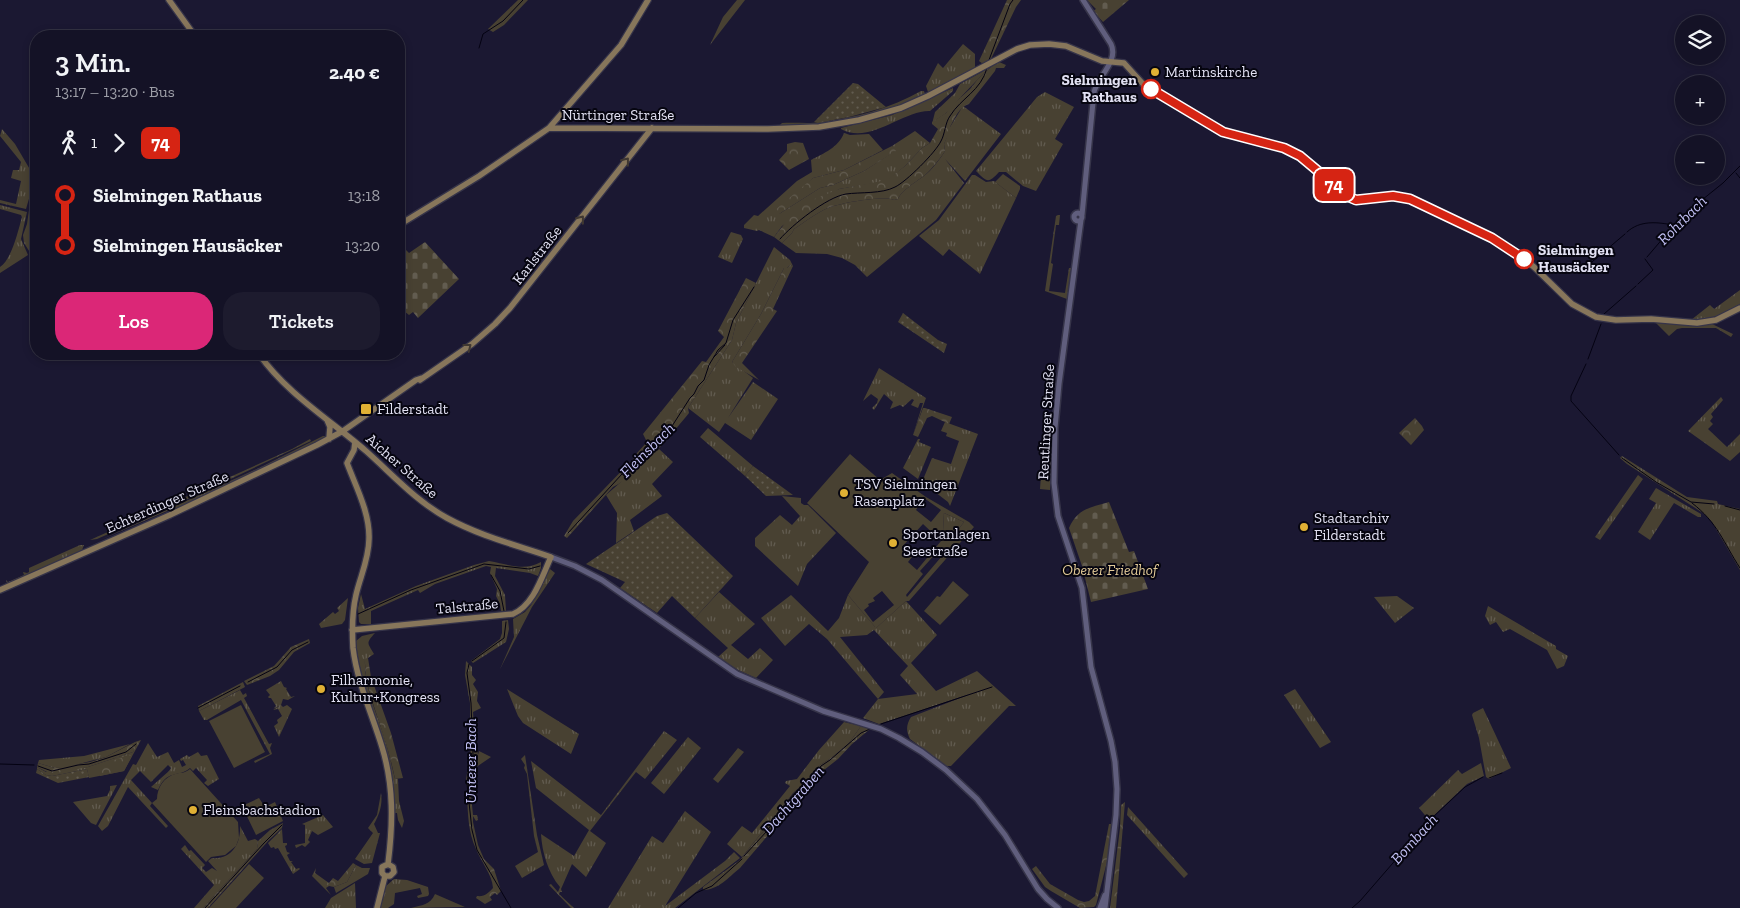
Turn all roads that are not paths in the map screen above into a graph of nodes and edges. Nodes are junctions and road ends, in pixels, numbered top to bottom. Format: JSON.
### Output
{"nodes":[{"id":1,"x":169,"y":0,"type":"edge"},
{"id":2,"x":648,"y":0,"type":"edge"},
{"id":3,"x":1082,"y":0,"type":"edge"},
{"id":4,"x":191,"y":30,"type":"edge"},
{"id":5,"x":1110,"y":62,"type":"junction"},
{"id":6,"x":549,"y":128,"type":"junction"},
{"id":7,"x":652,"y":128,"type":"junction"},
{"id":8,"x":405,"y":221,"type":"edge"},
{"id":9,"x":1740,"y":308,"type":"edge"},
{"id":10,"x":264,"y":360,"type":"edge"},
{"id":11,"x":326,"y":418,"type":"junction"},
{"id":12,"x":342,"y":431,"type":"junction"},
{"id":13,"x":329,"y":439,"type":"junction"},
{"id":14,"x":355,"y":442,"type":"junction"},
{"id":15,"x":551,"y":556,"type":"junction"},
{"id":16,"x":0,"y":590,"type":"edge"},
{"id":17,"x":352,"y":630,"type":"junction"},
{"id":18,"x":388,"y":864,"type":"junction"},
{"id":19,"x":385,"y":876,"type":"junction"},
{"id":20,"x":1107,"y":890,"type":"junction"},
{"id":21,"x":377,"y":908,"type":"edge"},
{"id":22,"x":1058,"y":908,"type":"edge"},
{"id":23,"x":1100,"y":908,"type":"edge"},
{"id":24,"x":1105,"y":908,"type":"edge"}],
"edges":[{"from":1,"to":4,"type":"main road"},
{"from":2,"to":6,"type":"main road"},
{"from":3,"to":5,"type":"street"},
{"from":5,"to":7,"type":"main road","name":"Nürtinger Straße"},
{"from":5,"to":9,"type":"main road","name":"Nürtinger Straße"},
{"from":5,"to":20,"type":"street","name":"Reutlinger Straße"},
{"from":6,"to":7,"type":"main road","name":"Nürtinger Straße"},
{"from":6,"to":8,"type":"main road","name":"Nürtinger Straße"},
{"from":12,"to":7,"type":"main road","name":"Karlstraße","one_way":true},
{"from":10,"to":11,"type":"main road","name":"Aicher Straße"},
{"from":11,"to":12,"type":"main road","name":"Aicher Straße"},
{"from":11,"to":13,"type":"main road"},
{"from":12,"to":13,"type":"main road","name":"Echterdinger Straße"},
{"from":12,"to":14,"type":"main road","name":"Aicher Straße"},
{"from":13,"to":16,"type":"main road","name":"Echterdinger Straße"},
{"from":14,"to":15,"type":"main road","name":"Aicher Straße"},
{"from":14,"to":17,"type":"main road"},
{"from":15,"to":17,"type":"main road","name":"Talstraße"},
{"from":15,"to":22,"type":"street","name":"Aicher Straße"},
{"from":17,"to":18,"type":"main road"},
{"from":18,"to":19,"type":"main road"},
{"from":18,"to":19,"type":"main road"},
{"from":19,"to":21,"type":"main road"},
{"from":20,"to":23,"type":"street"},
{"from":20,"to":24,"type":"street"}]}
